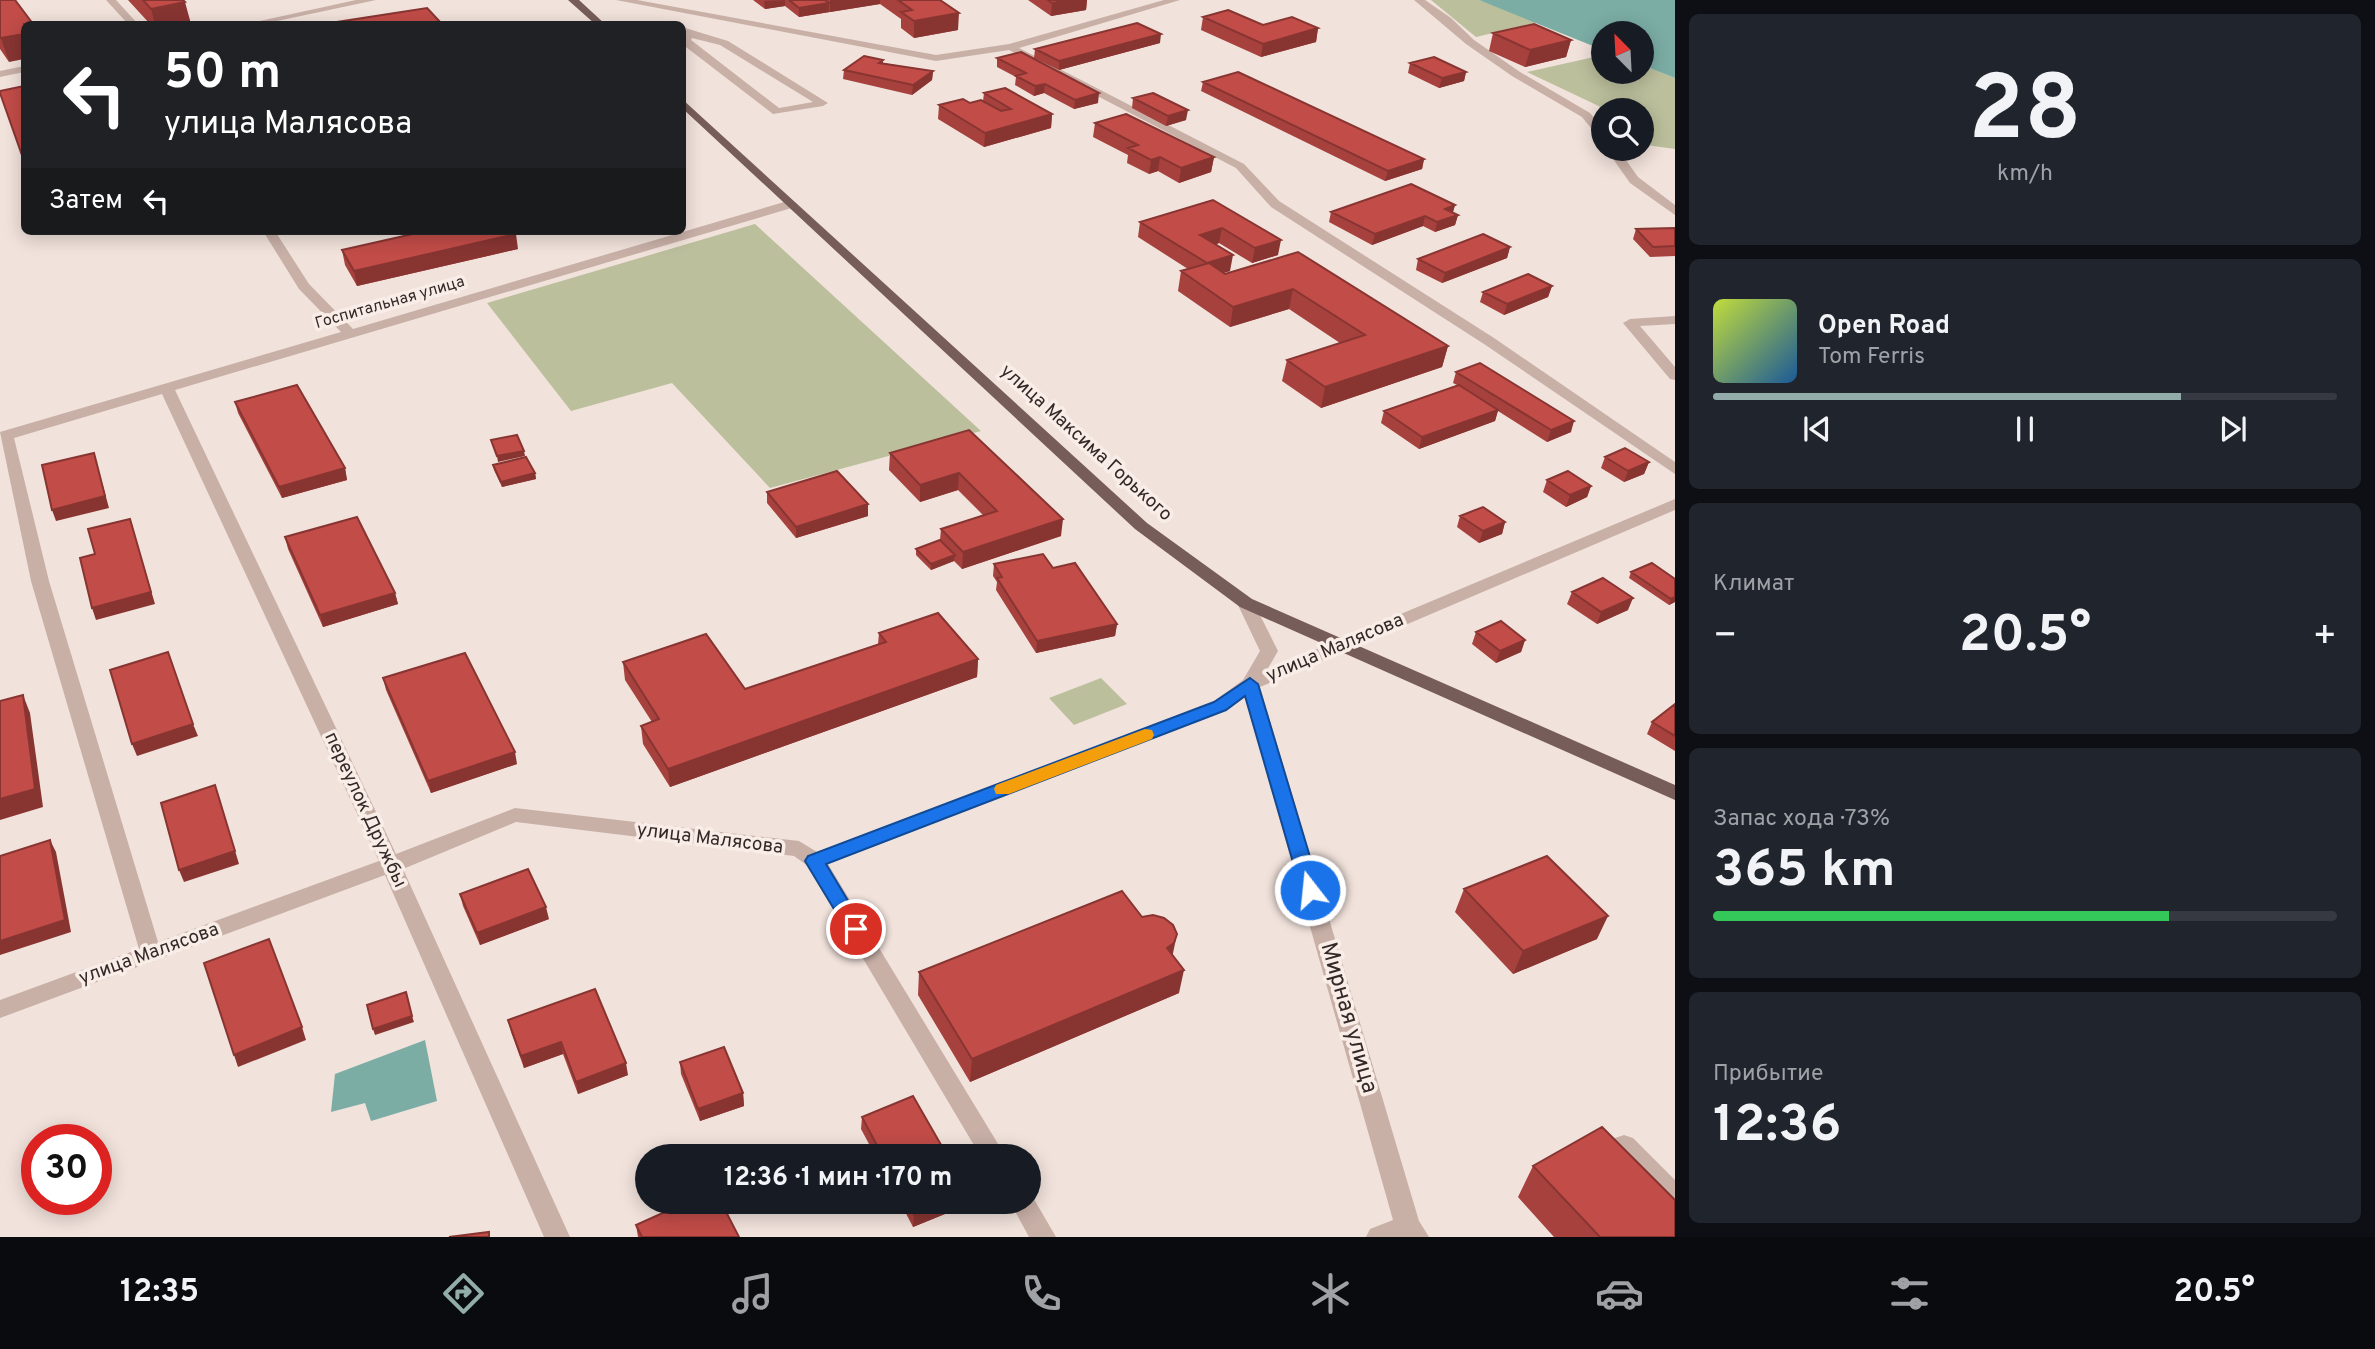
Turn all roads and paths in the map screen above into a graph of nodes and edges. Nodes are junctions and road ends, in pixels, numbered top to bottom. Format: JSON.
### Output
{"nodes":[{"id":1,"x":111,"y":0,"type":"edge"},
{"id":2,"x":310,"y":0,"type":"edge"},
{"id":3,"x":371,"y":0,"type":"edge"},
{"id":4,"x":573,"y":0,"type":"edge"},
{"id":5,"x":621,"y":0,"type":"edge"},
{"id":6,"x":1175,"y":0,"type":"edge"},
{"id":7,"x":1419,"y":0,"type":"edge"},
{"id":8,"x":657,"y":7,"type":"junction"},
{"id":9,"x":323,"y":10,"type":"junction"},
{"id":10,"x":130,"y":21,"type":"edge"},
{"id":11,"x":266,"y":21,"type":"edge"},
{"id":12,"x":597,"y":21,"type":"edge"},
{"id":13,"x":672,"y":21,"type":"edge"},
{"id":14,"x":686,"y":32,"type":"edge"},
{"id":15,"x":686,"y":42,"type":"edge"},
{"id":16,"x":1010,"y":47,"type":"junction"},
{"id":17,"x":21,"y":70,"type":"edge"},
{"id":18,"x":1,"y":73,"type":"edge"},
{"id":19,"x":686,"y":106,"type":"edge"},
{"id":20,"x":1591,"y":121,"type":"edge"},
{"id":21,"x":1621,"y":161,"type":"edge"},
{"id":22,"x":791,"y":204,"type":"junction"},
{"id":23,"x":1675,"y":211,"type":"edge"},
{"id":24,"x":272,"y":235,"type":"edge"},
{"id":25,"x":685,"y":235,"type":"edge"},
{"id":26,"x":686,"y":235,"type":"edge"},
{"id":27,"x":1675,"y":320,"type":"edge"},
{"id":28,"x":350,"y":333,"type":"junction"},
{"id":29,"x":1675,"y":376,"type":"edge"},
{"id":30,"x":166,"y":387,"type":"junction"},
{"id":31,"x":3,"y":436,"type":"edge"},
{"id":32,"x":1675,"y":469,"type":"edge"},
{"id":33,"x":1675,"y":504,"type":"edge"},
{"id":34,"x":1246,"y":603,"type":"junction"},
{"id":35,"x":1341,"y":647,"type":"junction"},
{"id":36,"x":1250,"y":684,"type":"junction"},
{"id":37,"x":1675,"y":793,"type":"edge"},
{"id":38,"x":815,"y":861,"type":"junction"},
{"id":39,"x":391,"y":865,"type":"junction"},
{"id":40,"x":151,"y":953,"type":"junction"},
{"id":41,"x":0,"y":1009,"type":"edge"},
{"id":42,"x":986,"y":1144,"type":"edge"},
{"id":43,"x":1624,"y":1146,"type":"edge"},
{"id":44,"x":1675,"y":1197,"type":"edge"},
{"id":45,"x":1029,"y":1214,"type":"edge"},
{"id":46,"x":1412,"y":1232,"type":"edge"},
{"id":47,"x":557,"y":1237,"type":"edge"},
{"id":48,"x":1043,"y":1237,"type":"edge"},
{"id":49,"x":1379,"y":1237,"type":"edge"}],
"edges":[{"from":1,"to":10,"type":"street"},
{"from":2,"to":9,"type":"street"},
{"from":3,"to":9,"type":"street"},
{"from":4,"to":12,"type":"main road"},
{"from":5,"to":8,"type":"street"},
{"from":6,"to":16,"type":"street"},
{"from":7,"to":20,"type":"street"},
{"from":8,"to":13,"type":"street"},
{"from":8,"to":16,"type":"street"},
{"from":9,"to":11,"type":"street"},
{"from":14,"to":15,"type":"street"},
{"from":16,"to":32,"type":"street"},
{"from":17,"to":18,"type":"street"},
{"from":19,"to":22,"type":"main road","name":"улица Максима Горького"},
{"from":21,"to":23,"type":"street"},
{"from":22,"to":26,"type":"street","name":"Госпитальная улица"},
{"from":22,"to":34,"type":"main road","name":"улица Максима Горького"},
{"from":24,"to":28,"type":"street"},
{"from":25,"to":28,"type":"street","name":"Госпитальная улица"},
{"from":27,"to":29,"type":"street"},
{"from":28,"to":30,"type":"street","name":"Госпитальная улица"},
{"from":30,"to":31,"type":"street","name":"Госпитальная улица"},
{"from":30,"to":39,"type":"street","name":"переулок Дружбы"},
{"from":31,"to":40,"type":"street"},
{"from":33,"to":35,"type":"street","name":"улица Малясова"},
{"from":34,"to":35,"type":"main road","name":"улица Максима Горького"},
{"from":34,"to":36,"type":"street"},
{"from":35,"to":36,"type":"street","name":"улица Малясова"},
{"from":35,"to":37,"type":"main road","name":"улица Максима Горького"},
{"from":36,"to":38,"type":"street","name":"улица Малясова"},
{"from":36,"to":46,"type":"street","name":"Мирная улица"},
{"from":38,"to":39,"type":"street","name":"улица Малясова"},
{"from":38,"to":42,"type":"street"},
{"from":39,"to":40,"type":"street","name":"улица Малясова"},
{"from":39,"to":47,"type":"street","name":"переулок Дружбы"},
{"from":40,"to":41,"type":"street","name":"улица Малясова"},
{"from":43,"to":44,"type":"street"},
{"from":45,"to":48,"type":"street"},
{"from":46,"to":49,"type":"street"}]}
